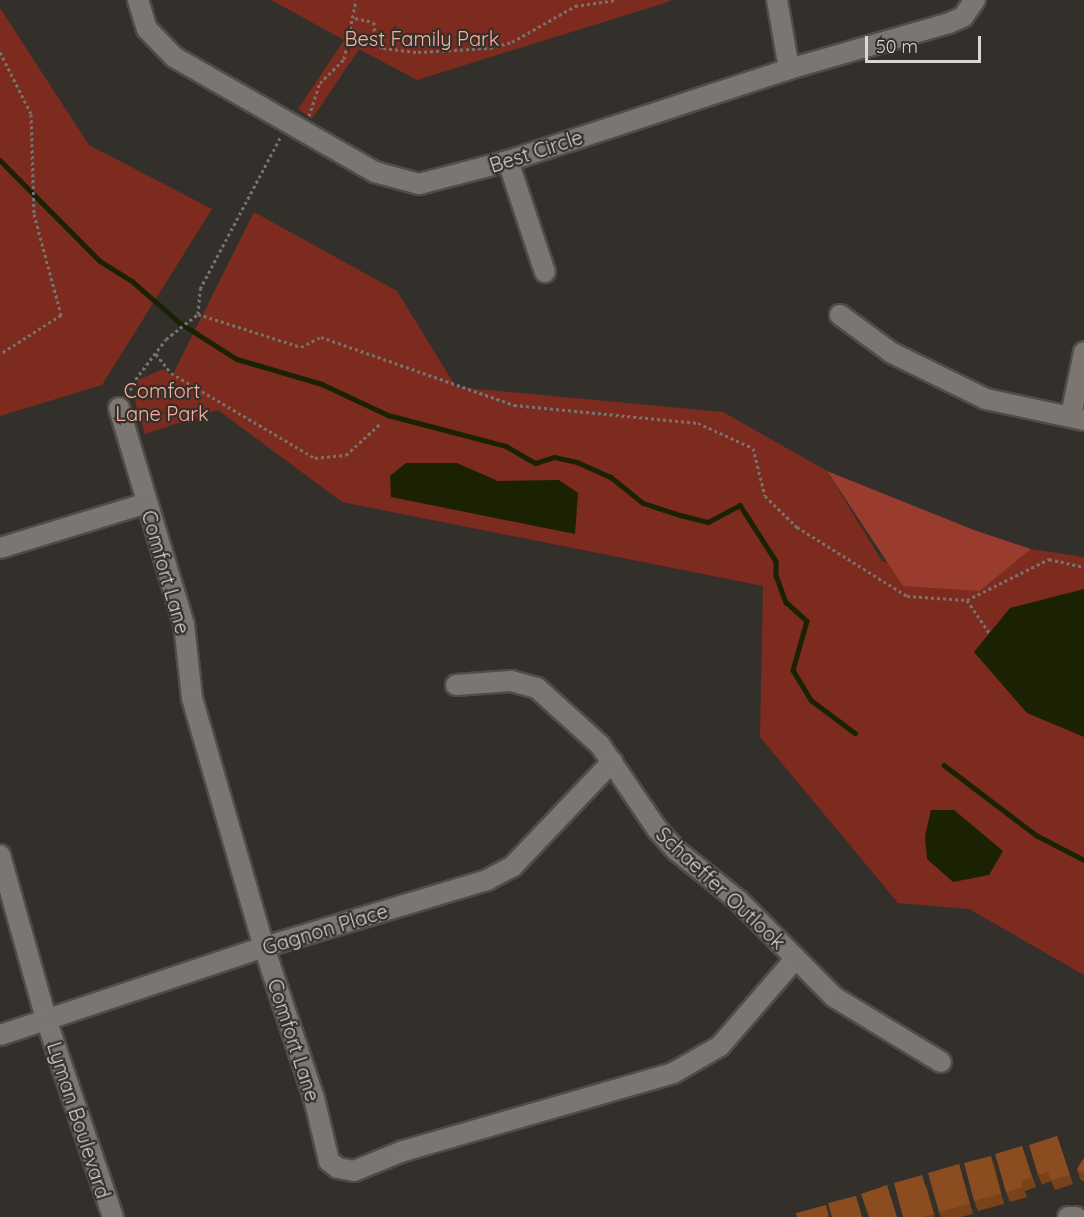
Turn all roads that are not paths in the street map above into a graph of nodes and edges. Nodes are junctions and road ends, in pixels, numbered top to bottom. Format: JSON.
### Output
{"nodes":[{"id":1,"x":138,"y":0,"type":"edge"},
{"id":2,"x":777,"y":0,"type":"edge"},
{"id":3,"x":975,"y":0,"type":"edge"},
{"id":4,"x":789,"y":69,"type":"junction"},
{"id":5,"x":507,"y":161,"type":"junction"},
{"id":6,"x":545,"y":272,"type":"dead end"},
{"id":7,"x":840,"y":315,"type":"dead end"},
{"id":8,"x":1084,"y":352,"type":"edge"},
{"id":9,"x":119,"y":408,"type":"road end"},
{"id":10,"x":1078,"y":418,"type":"edge"},
{"id":11,"x":147,"y":503,"type":"junction"},
{"id":12,"x":0,"y":549,"type":"edge"},
{"id":13,"x":456,"y":685,"type":"dead end"},
{"id":14,"x":612,"y":762,"type":"junction"},
{"id":15,"x":0,"y":855,"type":"edge"},
{"id":16,"x":264,"y":947,"type":"junction"},
{"id":17,"x":795,"y":959,"type":"junction"},
{"id":18,"x":47,"y":1022,"type":"junction"},
{"id":19,"x":0,"y":1035,"type":"edge"},
{"id":20,"x":941,"y":1062,"type":"dead end"},
{"id":21,"x":113,"y":1217,"type":"edge"},
{"id":22,"x":1068,"y":1217,"type":"edge"},
{"id":23,"x":1076,"y":1217,"type":"edge"}],
"edges":[{"from":1,"to":5,"type":"street","name":"Best Circle"},
{"from":2,"to":4,"type":"street"},
{"from":3,"to":4,"type":"street","name":"Best Circle"},
{"from":4,"to":5,"type":"street","name":"Best Circle"},
{"from":5,"to":6,"type":"street"},
{"from":7,"to":10,"type":"street"},
{"from":8,"to":10,"type":"street"},
{"from":9,"to":11,"type":"street","name":"Comfort Lane"},
{"from":11,"to":12,"type":"street"},
{"from":11,"to":16,"type":"street","name":"Comfort Lane"},
{"from":13,"to":14,"type":"street","name":"Schaeffer Outlook"},
{"from":14,"to":16,"type":"street","name":"Gagnon Place"},
{"from":14,"to":17,"type":"street","name":"Schaeffer Outlook"},
{"from":15,"to":18,"type":"street","name":"Lyman Boulevard"},
{"from":16,"to":17,"type":"street","name":"Comfort Lane"},
{"from":16,"to":18,"type":"street","name":"Gagnon Place"},
{"from":17,"to":20,"type":"street","name":"Schaeffer Outlook"},
{"from":18,"to":19,"type":"street","name":"Gagnon Place"},
{"from":18,"to":21,"type":"street","name":"Lyman Boulevard"},
{"from":22,"to":23,"type":"street"}]}
